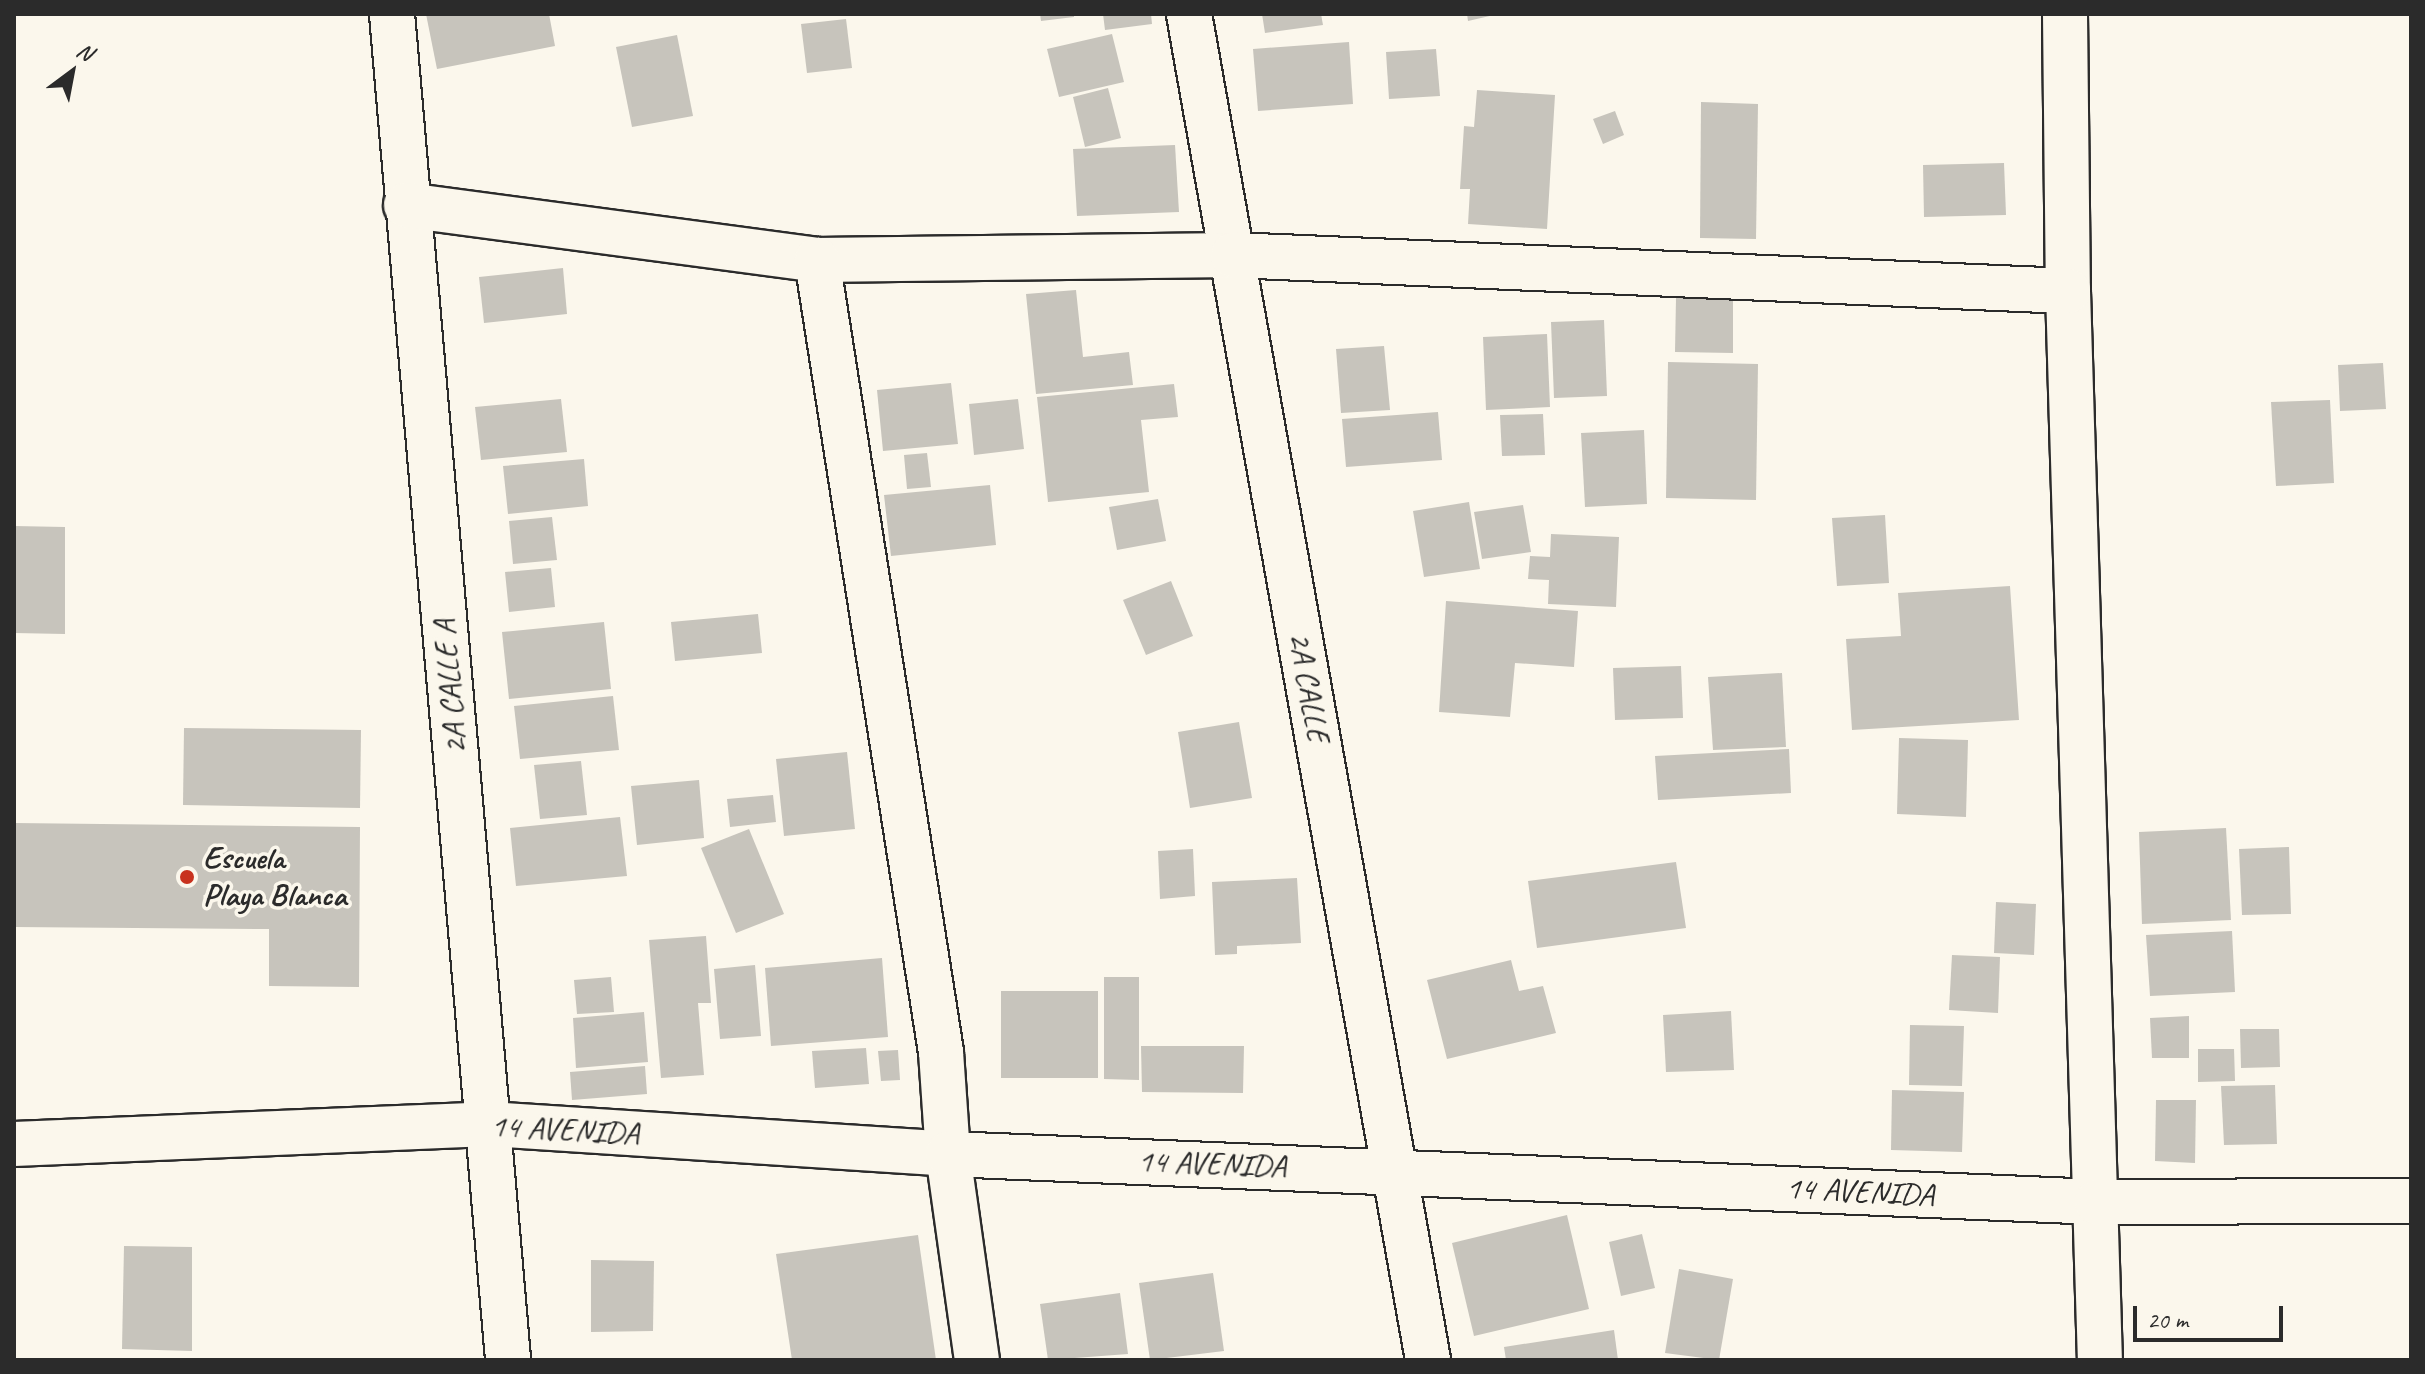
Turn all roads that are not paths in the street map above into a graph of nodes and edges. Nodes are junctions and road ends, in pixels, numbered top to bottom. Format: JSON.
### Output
{"nodes":[{"id":1,"x":392,"y":14,"type":"edge"},
{"id":2,"x":1189,"y":14,"type":"edge"},
{"id":3,"x":2065,"y":14,"type":"edge"},
{"id":4,"x":406,"y":205,"type":"junction"},
{"id":5,"x":1233,"y":255,"type":"junction"},
{"id":6,"x":817,"y":260,"type":"junction"},
{"id":7,"x":2068,"y":291,"type":"junction"},
{"id":8,"x":489,"y":1124,"type":"junction"},
{"id":9,"x":14,"y":1144,"type":"edge"},
{"id":10,"x":948,"y":1154,"type":"junction"},
{"id":11,"x":1395,"y":1171,"type":"junction"},
{"id":12,"x":2411,"y":1201,"type":"edge"},
{"id":13,"x":2097,"y":1202,"type":"junction"},
{"id":14,"x":508,"y":1360,"type":"edge"},
{"id":15,"x":977,"y":1360,"type":"edge"},
{"id":16,"x":1428,"y":1360,"type":"edge"},
{"id":17,"x":2100,"y":1360,"type":"edge"}],
"edges":[{"from":1,"to":4,"type":"street","name":"2A CALLE A"},
{"from":2,"to":5,"type":"street","name":"2A CALLE"},
{"from":3,"to":7,"type":"street"},
{"from":4,"to":6,"type":"street"},
{"from":4,"to":8,"type":"street","name":"2A CALLE A"},
{"from":5,"to":6,"type":"street"},
{"from":5,"to":7,"type":"street"},
{"from":5,"to":11,"type":"street","name":"2A CALLE"},
{"from":6,"to":10,"type":"street"},
{"from":7,"to":13,"type":"street"},
{"from":8,"to":9,"type":"street","name":"14 AVENIDA"},
{"from":8,"to":10,"type":"street","name":"14 AVENIDA"},
{"from":8,"to":14,"type":"street","name":"2A CALLE A"},
{"from":10,"to":11,"type":"street","name":"14 AVENIDA"},
{"from":10,"to":15,"type":"street"},
{"from":11,"to":13,"type":"street","name":"14 AVENIDA"},
{"from":11,"to":16,"type":"street","name":"2A CALLE"},
{"from":12,"to":13,"type":"street","name":"14 AVENIDA"},
{"from":13,"to":17,"type":"street"}]}
